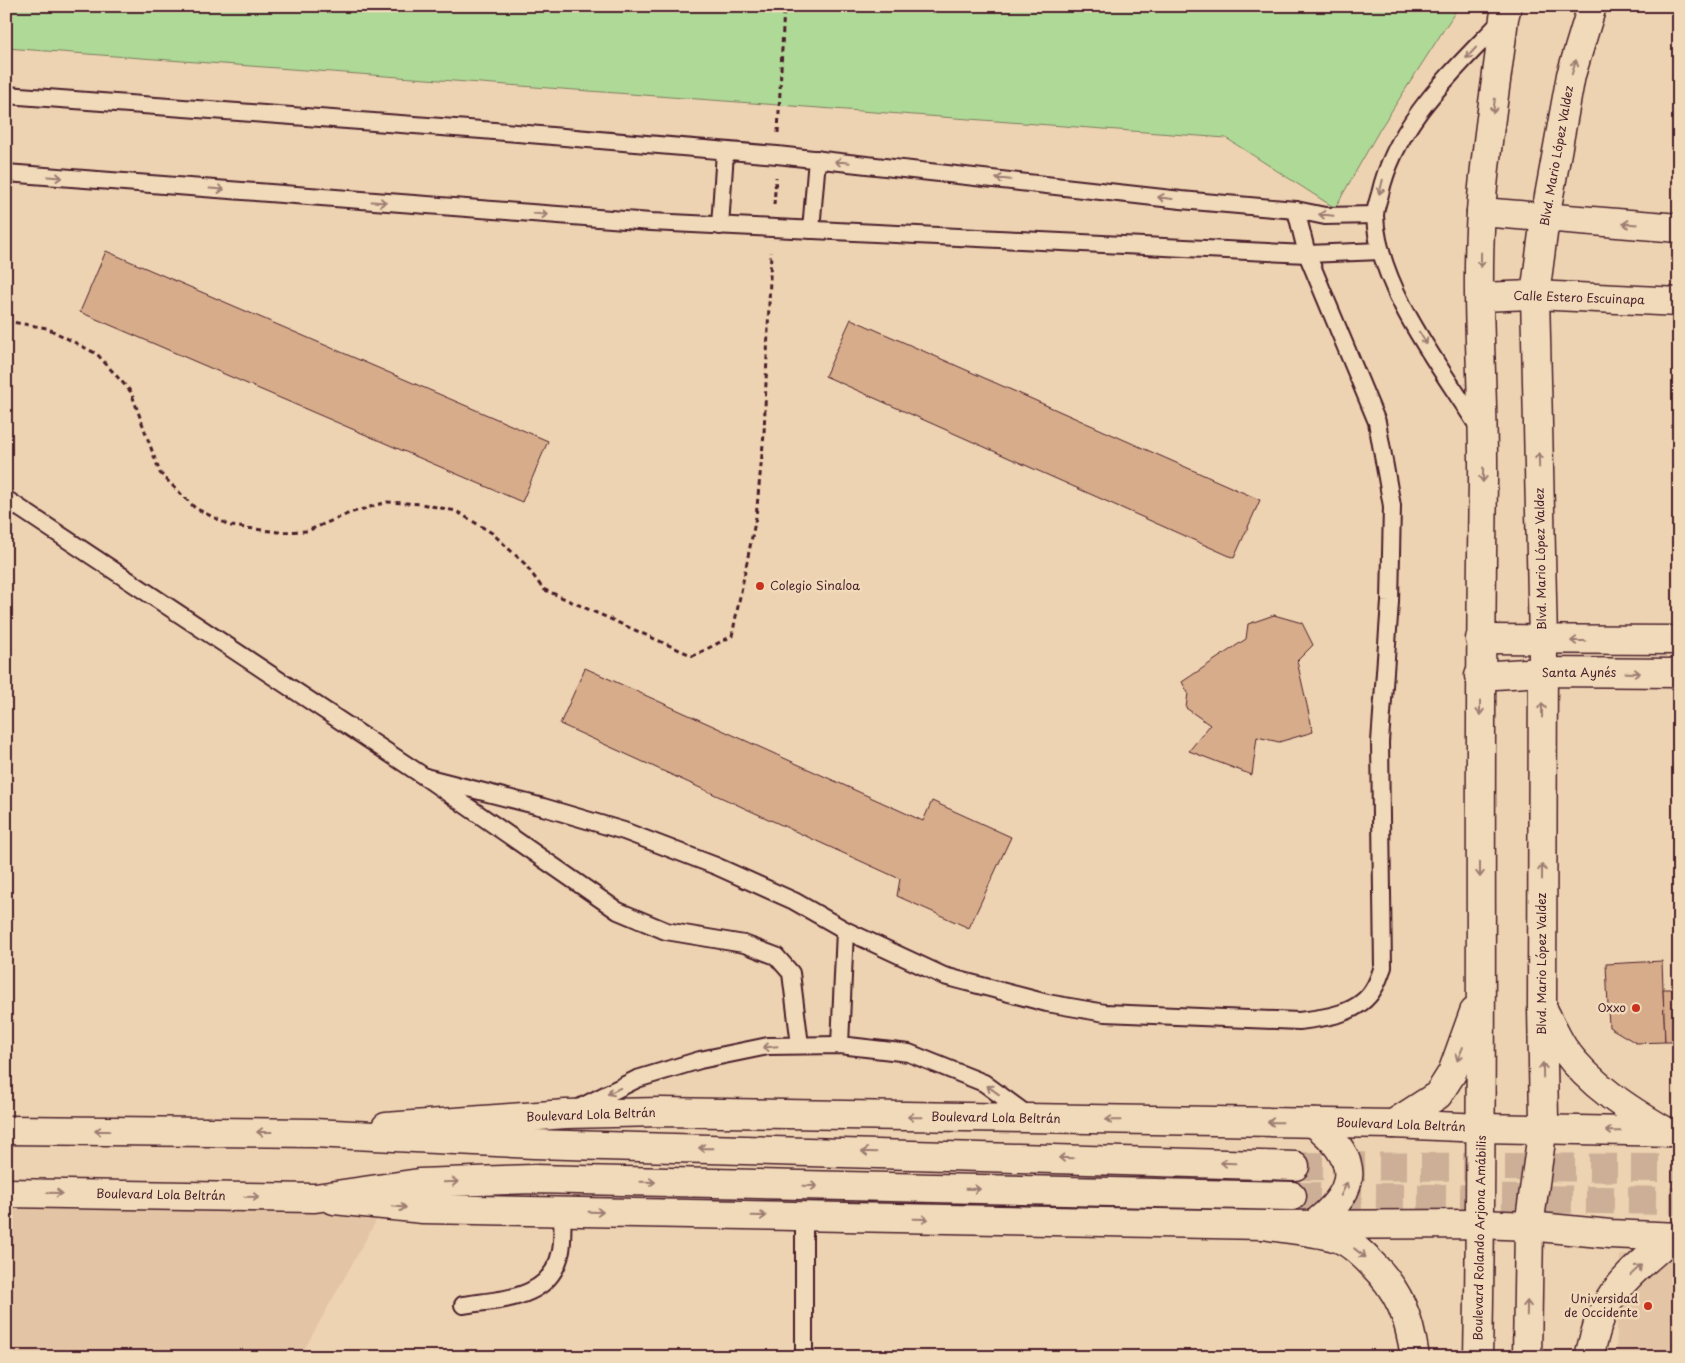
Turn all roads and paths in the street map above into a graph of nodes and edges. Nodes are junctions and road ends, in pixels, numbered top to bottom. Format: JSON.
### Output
{"nodes":[{"id":1,"x":784,"y":6,"type":"edge"},
{"id":2,"x":1592,"y":6,"type":"edge"},
{"id":3,"x":1506,"y":12,"type":"edge"},
{"id":4,"x":6,"y":95,"type":"edge"},
{"id":5,"x":725,"y":152,"type":"junction"},
{"id":6,"x":777,"y":155,"type":"junction"},
{"id":7,"x":817,"y":159,"type":"junction"},
{"id":8,"x":6,"y":173,"type":"edge"},
{"id":9,"x":1296,"y":210,"type":"junction"},
{"id":10,"x":1481,"y":212,"type":"junction"},
{"id":11,"x":1375,"y":215,"type":"junction"},
{"id":12,"x":1545,"y":218,"type":"junction"},
{"id":13,"x":720,"y":226,"type":"junction"},
{"id":14,"x":1679,"y":228,"type":"edge"},
{"id":15,"x":772,"y":229,"type":"junction"},
{"id":16,"x":811,"y":230,"type":"junction"},
{"id":17,"x":1381,"y":251,"type":"junction"},
{"id":18,"x":1307,"y":254,"type":"junction"},
{"id":19,"x":1535,"y":295,"type":"junction"},
{"id":20,"x":1480,"y":297,"type":"junction"},
{"id":21,"x":1679,"y":302,"type":"edge"},
{"id":22,"x":6,"y":322,"type":"edge"},
{"id":23,"x":1484,"y":434,"type":"junction"},
{"id":24,"x":6,"y":498,"type":"edge"},
{"id":25,"x":1480,"y":640,"type":"junction"},
{"id":26,"x":1679,"y":640,"type":"edge"},
{"id":27,"x":1543,"y":641,"type":"junction"},
{"id":28,"x":1542,"y":672,"type":"junction"},
{"id":29,"x":1679,"y":674,"type":"edge"},
{"id":30,"x":1480,"y":676,"type":"junction"},
{"id":31,"x":425,"y":777,"type":"junction"},
{"id":32,"x":845,"y":930,"type":"junction"},
{"id":33,"x":1481,"y":992,"type":"junction"},
{"id":34,"x":1542,"y":1007,"type":"junction"},
{"id":35,"x":840,"y":1045,"type":"junction"},
{"id":36,"x":800,"y":1046,"type":"junction"},
{"id":37,"x":566,"y":1114,"type":"junction"},
{"id":38,"x":1033,"y":1119,"type":"junction"},
{"id":39,"x":1314,"y":1123,"type":"junction"},
{"id":40,"x":1482,"y":1123,"type":"junction"},
{"id":41,"x":1393,"y":1124,"type":"junction"},
{"id":42,"x":1544,"y":1124,"type":"junction"},
{"id":43,"x":6,"y":1130,"type":"edge"},
{"id":44,"x":1673,"y":1132,"type":"edge"},
{"id":45,"x":313,"y":1133,"type":"junction"},
{"id":46,"x":1295,"y":1166,"type":"tunnel mouth"},
{"id":47,"x":6,"y":1193,"type":"edge"},
{"id":48,"x":1292,"y":1196,"type":"tunnel mouth"},
{"id":49,"x":316,"y":1198,"type":"junction"},
{"id":50,"x":562,"y":1212,"type":"junction"},
{"id":51,"x":804,"y":1216,"type":"junction"},
{"id":52,"x":1480,"y":1224,"type":"junction"},
{"id":53,"x":1313,"y":1225,"type":"junction"},
{"id":54,"x":1264,"y":1226,"type":"junction"},
{"id":55,"x":1529,"y":1226,"type":"junction"},
{"id":56,"x":1675,"y":1237,"type":"edge"},
{"id":57,"x":463,"y":1305,"type":"dead end"},
{"id":58,"x":804,"y":1357,"type":"edge"},
{"id":59,"x":1415,"y":1357,"type":"edge"},
{"id":60,"x":1478,"y":1357,"type":"edge"},
{"id":61,"x":1527,"y":1357,"type":"edge"},
{"id":62,"x":1589,"y":1357,"type":"edge"}],
"edges":[{"from":1,"to":6,"type":"path"},
{"from":12,"to":2,"type":"main road","name":"Blvd. Mario López Valdez","one_way":true},
{"from":3,"to":10,"type":"main road","one_way":true},
{"from":3,"to":11,"type":"lane","one_way":true},
{"from":4,"to":5,"type":"lane"},
{"from":5,"to":6,"type":"lane"},
{"from":5,"to":13,"type":"lane"},
{"from":6,"to":7,"type":"lane"},
{"from":6,"to":15,"type":"path"},
{"from":9,"to":7,"type":"lane","one_way":true},
{"from":7,"to":16,"type":"lane"},
{"from":8,"to":13,"type":"lane","one_way":true},
{"from":11,"to":9,"type":"lane","one_way":true},
{"from":9,"to":18,"type":"lane"},
{"from":10,"to":12,"type":"main road"},
{"from":10,"to":20,"type":"main road","one_way":true},
{"from":11,"to":17,"type":"lane"},
{"from":14,"to":12,"type":"main road","one_way":true},
{"from":12,"to":19,"type":"main road","name":"Blvd. Mario López Valdez"},
{"from":13,"to":15,"type":"lane"},
{"from":15,"to":16,"type":"lane"},
{"from":15,"to":22,"type":"path"},
{"from":16,"to":18,"type":"lane"},
{"from":17,"to":18,"type":"lane"},
{"from":17,"to":23,"type":"lane","one_way":true},
{"from":18,"to":32,"type":"lane"},
{"from":19,"to":20,"type":"main road","name":"Calle Estero Escuinapa"},
{"from":19,"to":21,"type":"main road","name":"Calle Estero Escuinapa"},
{"from":27,"to":19,"type":"main road","name":"Blvd. Mario López Valdez","one_way":true},
{"from":20,"to":23,"type":"main road"},
{"from":23,"to":25,"type":"main road","one_way":true},
{"from":24,"to":31,"type":"lane"},
{"from":25,"to":27,"type":"main road"},
{"from":25,"to":30,"type":"main road"},
{"from":26,"to":27,"type":"main road","one_way":true},
{"from":27,"to":28,"type":"main road","name":"Blvd. Mario López Valdez"},
{"from":28,"to":29,"type":"main road","name":"Santa Aynés","one_way":true},
{"from":28,"to":30,"type":"main road","name":"Santa Aynés"},
{"from":34,"to":28,"type":"main road","name":"Blvd. Mario López Valdez","one_way":true},
{"from":30,"to":33,"type":"main road","one_way":true},
{"from":31,"to":32,"type":"lane"},
{"from":31,"to":36,"type":"lane"},
{"from":32,"to":35,"type":"lane"},
{"from":33,"to":40,"type":"main road"},
{"from":33,"to":41,"type":"main road","one_way":true},
{"from":42,"to":34,"type":"main road","name":"Blvd. Mario López Valdez","one_way":true},
{"from":34,"to":44,"type":"main road"},
{"from":35,"to":36,"type":"lane"},
{"from":38,"to":35,"type":"lane","one_way":true},
{"from":36,"to":37,"type":"lane","one_way":true},
{"from":38,"to":37,"type":"main road","name":"Boulevard Lola Beltrán","one_way":true},
{"from":37,"to":45,"type":"main road","name":"Boulevard Lola Beltrán"},
{"from":39,"to":38,"type":"main road","name":"Boulevard Lola Beltrán","one_way":true},
{"from":39,"to":41,"type":"main road","name":"Boulevard Lola Beltrán"},
{"from":53,"to":39,"type":"main road","one_way":true},
{"from":40,"to":41,"type":"main road","name":"Boulevard Lola Beltrán"},
{"from":40,"to":42,"type":"main road","name":"Boulevard Lola Beltrán"},
{"from":40,"to":52,"type":"main road","name":"Boulevard Rolando Arjona Amábilis"},
{"from":44,"to":42,"type":"main road","name":"Boulevard Lola Beltrán","one_way":true},
{"from":42,"to":55,"type":"main road"},
{"from":45,"to":43,"type":"main road","name":"Boulevard Lola Beltrán","one_way":true},
{"from":46,"to":45,"type":"main road","name":"Boulevard Lola Beltrán","one_way":true},
{"from":47,"to":49,"type":"main road","name":"Boulevard Lola Beltrán","one_way":true},
{"from":49,"to":48,"type":"main road","name":"Boulevard Lola Beltrán","one_way":true},
{"from":49,"to":50,"type":"main road","name":"Boulevard Lola Beltrán","one_way":true},
{"from":50,"to":51,"type":"main road","name":"Boulevard Lola Beltrán","one_way":true},
{"from":50,"to":57,"type":"lane"},
{"from":51,"to":54,"type":"main road","name":"Boulevard Lola Beltrán","one_way":true},
{"from":51,"to":58,"type":"lane"},
{"from":52,"to":53,"type":"main road","name":"Boulevard Lola Beltrán"},
{"from":52,"to":55,"type":"main road","name":"Boulevard Lola Beltrán"},
{"from":52,"to":60,"type":"main road","name":"Boulevard Rolando Arjona Amábilis"},
{"from":53,"to":54,"type":"main road","name":"Boulevard Lola Beltrán"},
{"from":54,"to":59,"type":"main road","one_way":true},
{"from":55,"to":56,"type":"main road","name":"Boulevard Lola Beltrán"},
{"from":61,"to":55,"type":"main road","one_way":true},
{"from":62,"to":56,"type":"main road","one_way":true}]}
